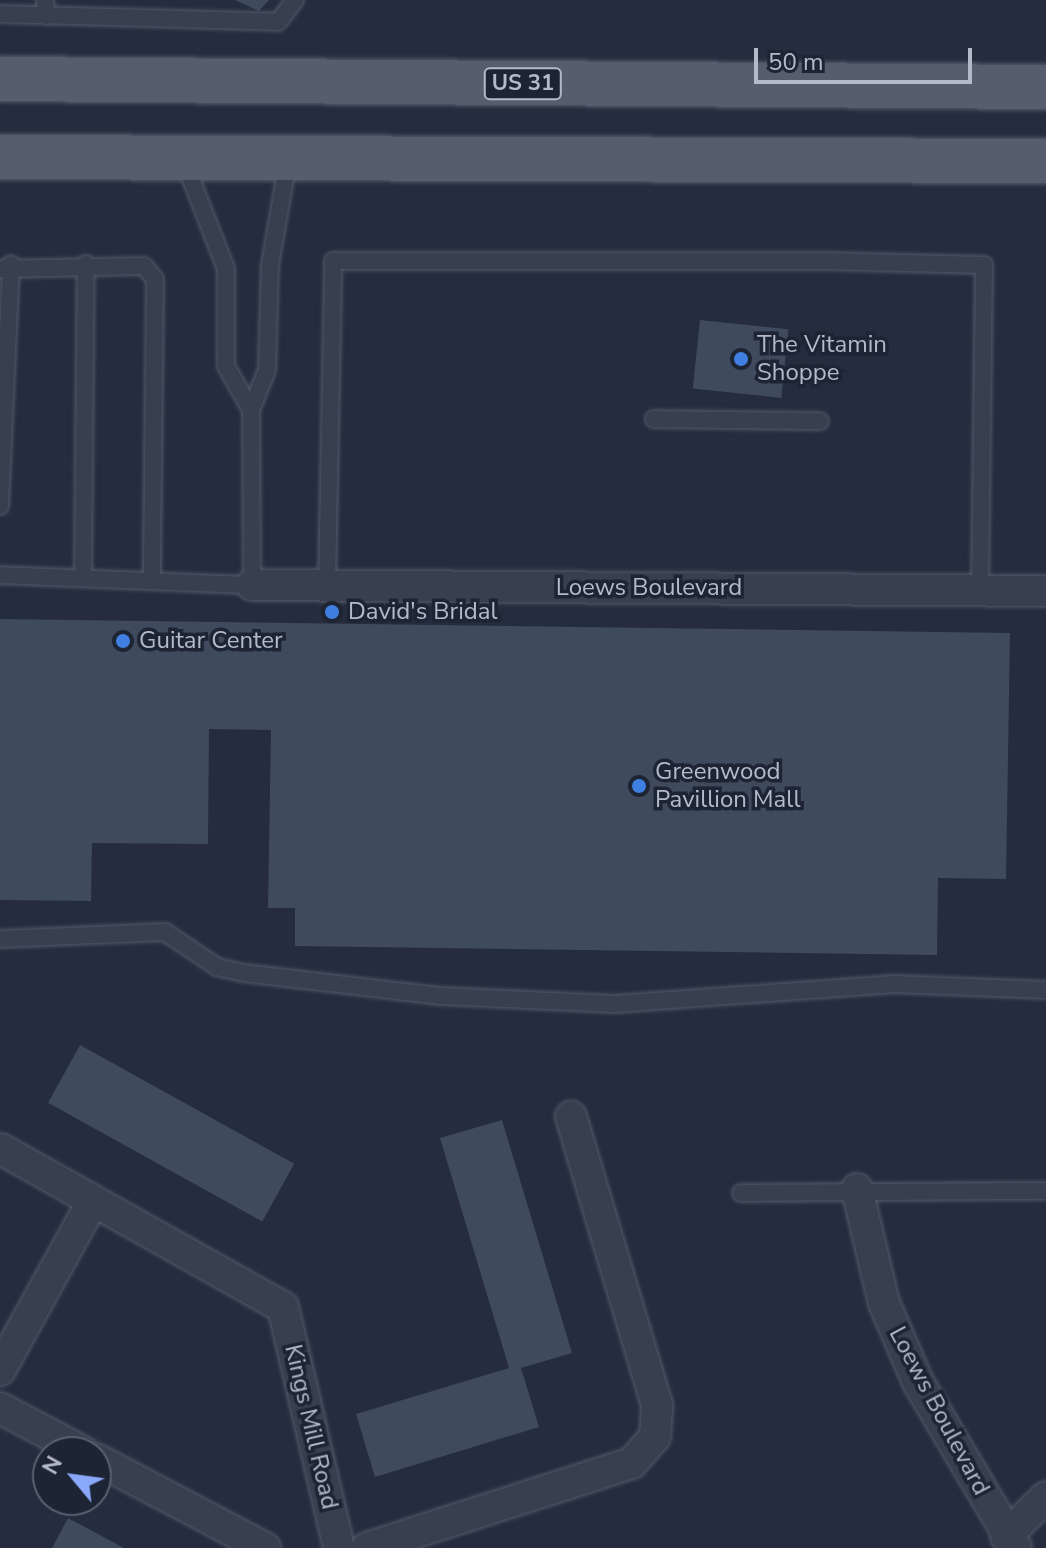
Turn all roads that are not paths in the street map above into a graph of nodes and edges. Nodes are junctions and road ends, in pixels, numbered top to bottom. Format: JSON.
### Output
{"nodes":[{"id":1,"x":295,"y":0,"type":"edge"},
{"id":2,"x":45,"y":8,"type":"edge"},
{"id":3,"x":0,"y":14,"type":"edge"},
{"id":4,"x":0,"y":79,"type":"edge"},
{"id":5,"x":1046,"y":87,"type":"edge"},
{"id":6,"x":182,"y":156,"type":"junction"},
{"id":7,"x":0,"y":157,"type":"edge"},
{"id":8,"x":289,"y":157,"type":"junction"},
{"id":9,"x":1046,"y":161,"type":"edge"},
{"id":10,"x":86,"y":264,"type":"junction"},
{"id":11,"x":6,"y":266,"type":"edge"},
{"id":12,"x":251,"y":410,"type":"junction"},
{"id":13,"x":654,"y":419,"type":"dead end"},
{"id":14,"x":820,"y":421,"type":"dead end"},
{"id":15,"x":0,"y":506,"type":"edge"},
{"id":16,"x":0,"y":575,"type":"edge"},
{"id":17,"x":83,"y":578,"type":"junction"},
{"id":18,"x":152,"y":580,"type":"junction"},
{"id":19,"x":252,"y":585,"type":"junction"},
{"id":20,"x":327,"y":586,"type":"junction"},
{"id":21,"x":980,"y":591,"type":"junction"},
{"id":22,"x":1046,"y":591,"type":"edge"},
{"id":23,"x":0,"y":939,"type":"edge"},
{"id":24,"x":1046,"y":990,"type":"edge"},
{"id":25,"x":571,"y":1117,"type":"dead end"},
{"id":26,"x":1,"y":1149,"type":"edge"},
{"id":27,"x":857,"y":1189,"type":"junction"},
{"id":28,"x":1046,"y":1191,"type":"edge"},
{"id":29,"x":741,"y":1193,"type":"dead end"},
{"id":30,"x":93,"y":1201,"type":"junction"},
{"id":31,"x":0,"y":1370,"type":"edge"},
{"id":32,"x":0,"y":1408,"type":"edge"},
{"id":33,"x":53,"y":1436,"type":"edge"},
{"id":34,"x":112,"y":1467,"type":"edge"},
{"id":35,"x":1046,"y":1497,"type":"edge"},
{"id":36,"x":1011,"y":1542,"type":"edge"},
{"id":37,"x":265,"y":1548,"type":"edge"},
{"id":38,"x":339,"y":1548,"type":"edge"},
{"id":39,"x":367,"y":1548,"type":"edge"}],
"edges":[{"from":1,"to":2,"type":"lane"},
{"from":2,"to":3,"type":"lane"},
{"from":4,"to":5,"type":"main road","number":"US 31"},
{"from":6,"to":7,"type":"main road"},
{"from":6,"to":8,"type":"main road"},
{"from":6,"to":12,"type":"lane"},
{"from":8,"to":9,"type":"main road"},
{"from":8,"to":12,"type":"lane"},
{"from":10,"to":11,"type":"lane"},
{"from":10,"to":17,"type":"lane"},
{"from":10,"to":18,"type":"lane"},
{"from":11,"to":15,"type":"lane"},
{"from":12,"to":19,"type":"lane"},
{"from":13,"to":14,"type":"lane"},
{"from":16,"to":17,"type":"lane"},
{"from":17,"to":18,"type":"lane"},
{"from":18,"to":19,"type":"lane"},
{"from":19,"to":20,"type":"street","name":"Loews Boulevard"},
{"from":20,"to":21,"type":"street","name":"Loews Boulevard"},
{"from":20,"to":21,"type":"lane"},
{"from":21,"to":22,"type":"street","name":"Loews Boulevard"},
{"from":23,"to":24,"type":"lane"},
{"from":25,"to":39,"type":"street"},
{"from":26,"to":30,"type":"street"},
{"from":27,"to":28,"type":"lane"},
{"from":27,"to":29,"type":"lane"},
{"from":27,"to":36,"type":"street","name":"Loews Boulevard"},
{"from":30,"to":31,"type":"street"},
{"from":30,"to":38,"type":"street","name":"Kings Mill Road"},
{"from":32,"to":33,"type":"street"},
{"from":34,"to":37,"type":"street"},
{"from":35,"to":36,"type":"street","name":"Loews Boulevard"}]}
